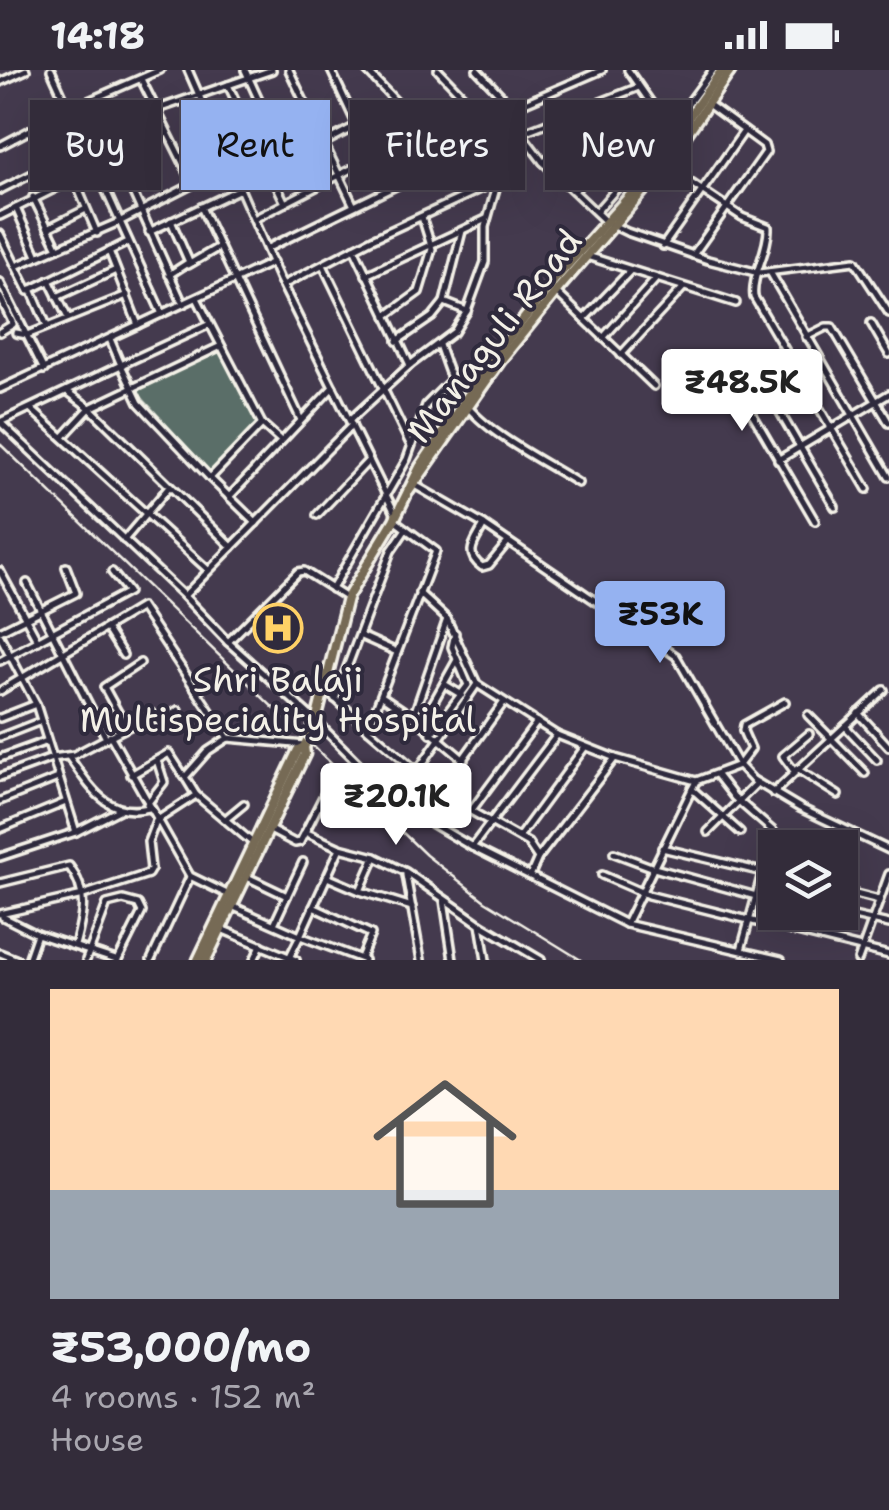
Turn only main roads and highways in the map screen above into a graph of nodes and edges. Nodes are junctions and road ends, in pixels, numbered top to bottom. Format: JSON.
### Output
{"nodes":[{"id":1,"x":726,"y":71,"type":"edge"},
{"id":2,"x":610,"y":224,"type":"junction"},
{"id":3,"x":466,"y":404,"type":"junction"},
{"id":4,"x":411,"y":487,"type":"junction"},
{"id":5,"x":304,"y":746,"type":"junction"},
{"id":6,"x":230,"y":900,"type":"junction"},
{"id":7,"x":202,"y":960,"type":"edge"}],
"edges":[{"from":1,"to":2,"type":"main road","name":"Managuli Road"},
{"from":2,"to":3,"type":"main road","name":"Managuli Road"},
{"from":2,"to":3,"type":"main road","name":"Managuli Road"},
{"from":3,"to":4,"type":"main road","name":"Managuli Road"},
{"from":3,"to":4,"type":"main road","name":"Managuli Road"},
{"from":4,"to":5,"type":"main road","name":"Managuli Road"},
{"from":5,"to":6,"type":"main road","name":"Managuli Road"},
{"from":5,"to":6,"type":"main road","name":"Managuli Road"},
{"from":6,"to":7,"type":"main road","name":"Managuli Road"},
{"from":6,"to":7,"type":"main road","name":"Managuli Road"}]}
